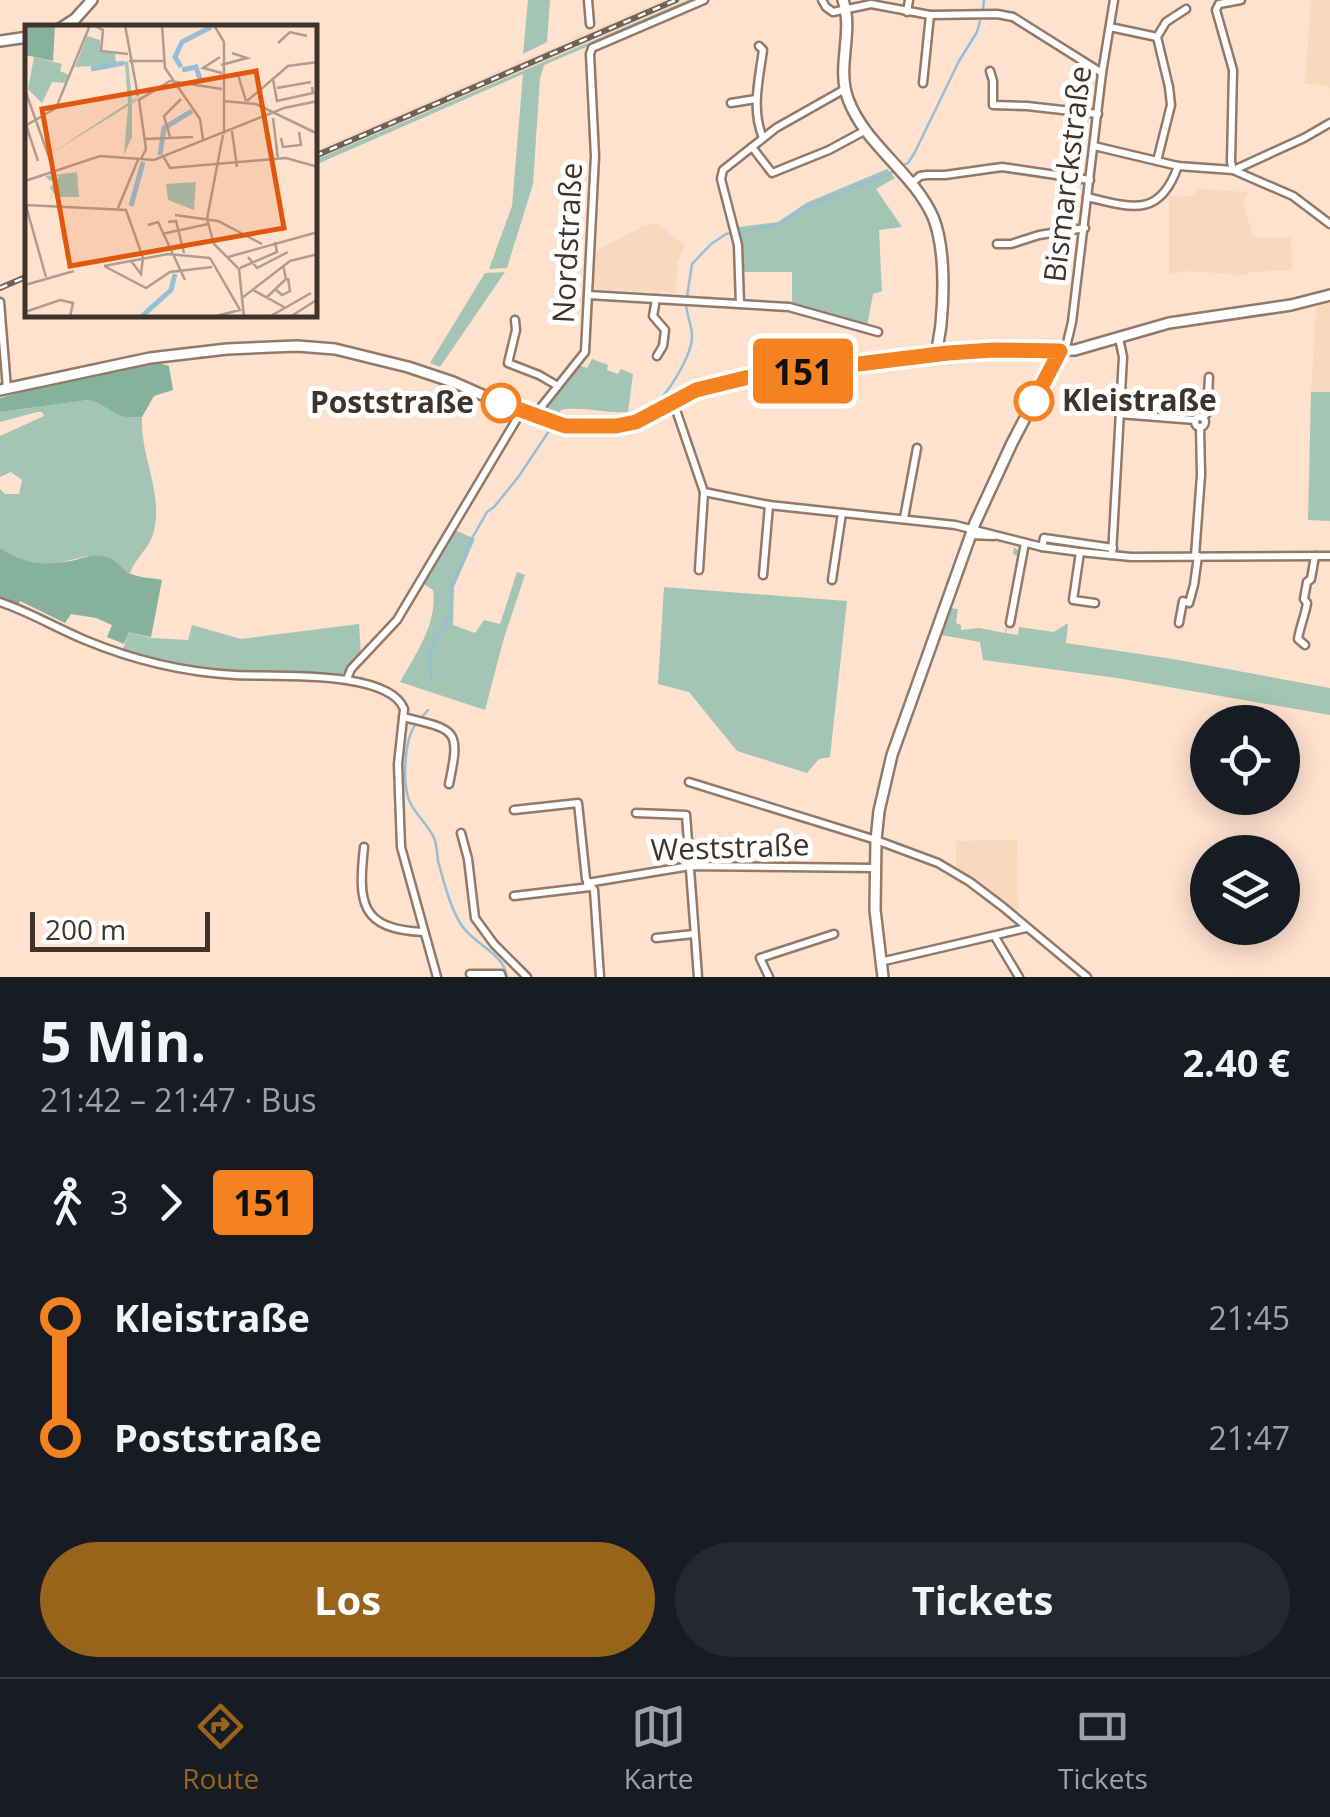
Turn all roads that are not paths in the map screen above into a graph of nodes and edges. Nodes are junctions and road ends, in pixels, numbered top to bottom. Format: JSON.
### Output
{"nodes":[{"id":1,"x":92,"y":0,"type":"edge"},
{"id":2,"x":588,"y":0,"type":"edge"},
{"id":3,"x":704,"y":0,"type":"edge"},
{"id":4,"x":822,"y":0,"type":"edge"},
{"id":5,"x":909,"y":0,"type":"edge"},
{"id":6,"x":1114,"y":0,"type":"edge"},
{"id":7,"x":1241,"y":0,"type":"edge"},
{"id":8,"x":844,"y":5,"type":"edge"},
{"id":9,"x":1186,"y":10,"type":"dead end"},
{"id":10,"x":908,"y":12,"type":"junction"},
{"id":11,"x":930,"y":15,"type":"junction"},
{"id":12,"x":590,"y":24,"type":"dead end"},
{"id":13,"x":66,"y":25,"type":"edge"},
{"id":14,"x":1110,"y":27,"type":"junction"},
{"id":15,"x":25,"y":38,"type":"edge"},
{"id":16,"x":1156,"y":38,"type":"junction"},
{"id":17,"x":0,"y":41,"type":"edge"},
{"id":18,"x":759,"y":46,"type":"dead end"},
{"id":19,"x":990,"y":71,"type":"dead end"},
{"id":20,"x":1102,"y":73,"type":"junction"},
{"id":21,"x":923,"y":84,"type":"dead end"},
{"id":22,"x":845,"y":89,"type":"junction"},
{"id":23,"x":756,"y":99,"type":"junction"},
{"id":24,"x":731,"y":103,"type":"dead end"},
{"id":25,"x":1098,"y":114,"type":"junction"},
{"id":26,"x":1330,"y":123,"type":"edge"},
{"id":27,"x":866,"y":130,"type":"junction"},
{"id":28,"x":763,"y":138,"type":"junction"},
{"id":29,"x":1094,"y":146,"type":"junction"},
{"id":30,"x":752,"y":147,"type":"junction"},
{"id":31,"x":1157,"y":161,"type":"junction"},
{"id":32,"x":1178,"y":166,"type":"junction"},
{"id":33,"x":1233,"y":170,"type":"junction"},
{"id":34,"x":1090,"y":180,"type":"junction"},
{"id":35,"x":911,"y":184,"type":"junction"},
{"id":36,"x":1088,"y":198,"type":"junction"},
{"id":37,"x":1330,"y":224,"type":"edge"},
{"id":38,"x":1084,"y":228,"type":"junction"},
{"id":39,"x":997,"y":244,"type":"dead end"},
{"id":40,"x":588,"y":294,"type":"junction"},
{"id":41,"x":1330,"y":295,"type":"edge"},
{"id":42,"x":656,"y":298,"type":"junction"},
{"id":43,"x":0,"y":302,"type":"edge"},
{"id":44,"x":740,"y":304,"type":"junction"},
{"id":45,"x":515,"y":320,"type":"dead end"},
{"id":46,"x":878,"y":332,"type":"dead end"},
{"id":47,"x":1119,"y":338,"type":"junction"},
{"id":48,"x":1060,"y":351,"type":"junction"},
{"id":49,"x":943,"y":354,"type":"junction"},
{"id":50,"x":657,"y":356,"type":"dead end"},
{"id":51,"x":1209,"y":377,"type":"dead end"},
{"id":52,"x":558,"y":386,"type":"junction"},
{"id":53,"x":3,"y":390,"type":"edge"},
{"id":54,"x":675,"y":407,"type":"dead end"},
{"id":55,"x":521,"y":412,"type":"junction"},
{"id":56,"x":1120,"y":414,"type":"junction"},
{"id":57,"x":534,"y":416,"type":"junction"},
{"id":58,"x":1199,"y":422,"type":"junction"},
{"id":59,"x":917,"y":448,"type":"dead end"},
{"id":60,"x":704,"y":492,"type":"junction"},
{"id":61,"x":769,"y":505,"type":"junction"},
{"id":62,"x":842,"y":512,"type":"junction"},
{"id":63,"x":904,"y":518,"type":"junction"},
{"id":64,"x":972,"y":532,"type":"junction"},
{"id":65,"x":1024,"y":542,"type":"junction"},
{"id":66,"x":1042,"y":547,"type":"junction"},
{"id":67,"x":1112,"y":551,"type":"junction"},
{"id":68,"x":1080,"y":552,"type":"junction"},
{"id":69,"x":1196,"y":556,"type":"junction"},
{"id":70,"x":1314,"y":556,"type":"junction"},
{"id":71,"x":1330,"y":556,"type":"edge"},
{"id":72,"x":699,"y":570,"type":"dead end"},
{"id":73,"x":762,"y":574,"type":"dead end"},
{"id":74,"x":832,"y":580,"type":"dead end"},
{"id":75,"x":0,"y":602,"type":"edge"},
{"id":76,"x":1095,"y":604,"type":"dead end"},
{"id":77,"x":1010,"y":623,"type":"dead end"},
{"id":78,"x":1179,"y":623,"type":"dead end"},
{"id":79,"x":1305,"y":645,"type":"dead end"},
{"id":80,"x":348,"y":680,"type":"junction"},
{"id":81,"x":403,"y":717,"type":"junction"},
{"id":82,"x":689,"y":782,"type":"dead end"},
{"id":83,"x":449,"y":784,"type":"dead end"},
{"id":84,"x":514,"y":810,"type":"dead end"},
{"id":85,"x":636,"y":813,"type":"dead end"},
{"id":86,"x":461,"y":833,"type":"dead end"},
{"id":87,"x":876,"y":840,"type":"junction"},
{"id":88,"x":364,"y":847,"type":"dead end"},
{"id":89,"x":690,"y":866,"type":"junction"},
{"id":90,"x":875,"y":868,"type":"junction"},
{"id":91,"x":589,"y":884,"type":"junction"},
{"id":92,"x":514,"y":896,"type":"dead end"},
{"id":93,"x":1028,"y":928,"type":"junction"},
{"id":94,"x":423,"y":932,"type":"junction"},
{"id":95,"x":694,"y":934,"type":"junction"},
{"id":96,"x":834,"y":934,"type":"dead end"},
{"id":97,"x":995,"y":937,"type":"junction"},
{"id":98,"x":656,"y":938,"type":"dead end"},
{"id":99,"x":880,"y":962,"type":"junction"},
{"id":100,"x":470,"y":974,"type":"edge"},
{"id":101,"x":436,"y":977,"type":"edge"},
{"id":102,"x":502,"y":977,"type":"edge"},
{"id":103,"x":527,"y":977,"type":"edge"},
{"id":104,"x":600,"y":977,"type":"edge"},
{"id":105,"x":698,"y":977,"type":"edge"},
{"id":106,"x":769,"y":977,"type":"edge"},
{"id":107,"x":883,"y":977,"type":"edge"},
{"id":108,"x":1020,"y":977,"type":"edge"},
{"id":109,"x":1087,"y":977,"type":"edge"}],
"edges":[{"from":1,"to":13,"type":"main road"},
{"from":2,"to":12,"type":"street"},
{"from":3,"to":40,"type":"street","name":"Nordstraße"},
{"from":4,"to":8,"type":"street"},
{"from":5,"to":10,"type":"street"},
{"from":6,"to":14,"type":"street","name":"Bismarckstraße"},
{"from":7,"to":33,"type":"street"},
{"from":8,"to":10,"type":"street"},
{"from":8,"to":22,"type":"main road"},
{"from":9,"to":16,"type":"street"},
{"from":10,"to":11,"type":"street"},
{"from":11,"to":20,"type":"street"},
{"from":11,"to":21,"type":"street"},
{"from":14,"to":16,"type":"street"},
{"from":14,"to":20,"type":"street","name":"Bismarckstraße"},
{"from":15,"to":17,"type":"main road"},
{"from":16,"to":31,"type":"street"},
{"from":18,"to":23,"type":"street"},
{"from":19,"to":25,"type":"street"},
{"from":20,"to":25,"type":"street","name":"Bismarckstraße"},
{"from":22,"to":27,"type":"main road"},
{"from":22,"to":28,"type":"street"},
{"from":23,"to":24,"type":"street"},
{"from":23,"to":28,"type":"street"},
{"from":25,"to":29,"type":"street","name":"Bismarckstraße"},
{"from":26,"to":33,"type":"street"},
{"from":27,"to":30,"type":"street"},
{"from":27,"to":35,"type":"main road"},
{"from":28,"to":30,"type":"street"},
{"from":29,"to":31,"type":"street"},
{"from":29,"to":34,"type":"street","name":"Bismarckstraße"},
{"from":30,"to":44,"type":"street"},
{"from":31,"to":32,"type":"street"},
{"from":32,"to":33,"type":"street"},
{"from":32,"to":36,"type":"street"},
{"from":33,"to":37,"type":"street"},
{"from":34,"to":35,"type":"street"},
{"from":34,"to":36,"type":"street","name":"Bismarckstraße"},
{"from":35,"to":49,"type":"main road"},
{"from":36,"to":38,"type":"street","name":"Bismarckstraße"},
{"from":38,"to":39,"type":"street"},
{"from":38,"to":48,"type":"street","name":"Bismarckstraße"},
{"from":40,"to":42,"type":"street"},
{"from":40,"to":52,"type":"street","name":"Nordstraße"},
{"from":41,"to":47,"type":"main road"},
{"from":42,"to":44,"type":"street"},
{"from":42,"to":50,"type":"street"},
{"from":43,"to":53,"type":"street"},
{"from":44,"to":46,"type":"street"},
{"from":45,"to":52,"type":"street"},
{"from":47,"to":48,"type":"main road"},
{"from":47,"to":56,"type":"street"},
{"from":48,"to":49,"type":"main road"},
{"from":48,"to":64,"type":"main road"},
{"from":49,"to":57,"type":"main road"},
{"from":51,"to":58,"type":"street"},
{"from":52,"to":57,"type":"street","name":"Nordstraße"},
{"from":53,"to":55,"type":"main road"},
{"from":54,"to":60,"type":"street"},
{"from":55,"to":57,"type":"main road"},
{"from":55,"to":80,"type":"street"},
{"from":56,"to":58,"type":"street"},
{"from":56,"to":67,"type":"street"},
{"from":58,"to":69,"type":"street"},
{"from":59,"to":63,"type":"street"},
{"from":60,"to":61,"type":"street"},
{"from":60,"to":72,"type":"street"},
{"from":61,"to":62,"type":"street"},
{"from":61,"to":73,"type":"street"},
{"from":62,"to":63,"type":"street"},
{"from":62,"to":74,"type":"street"},
{"from":63,"to":64,"type":"street"},
{"from":64,"to":65,"type":"street"},
{"from":64,"to":87,"type":"main road"},
{"from":65,"to":66,"type":"street"},
{"from":65,"to":77,"type":"street"},
{"from":66,"to":67,"type":"street"},
{"from":66,"to":68,"type":"street"},
{"from":67,"to":68,"type":"street"},
{"from":67,"to":69,"type":"street"},
{"from":68,"to":76,"type":"street"},
{"from":69,"to":70,"type":"street"},
{"from":69,"to":78,"type":"street"},
{"from":70,"to":71,"type":"street"},
{"from":70,"to":79,"type":"street"},
{"from":75,"to":80,"type":"street"},
{"from":80,"to":81,"type":"street"},
{"from":81,"to":83,"type":"street"},
{"from":81,"to":94,"type":"street"},
{"from":82,"to":87,"type":"street"},
{"from":84,"to":91,"type":"street"},
{"from":85,"to":89,"type":"street"},
{"from":86,"to":103,"type":"street"},
{"from":87,"to":90,"type":"main road"},
{"from":87,"to":93,"type":"street"},
{"from":88,"to":94,"type":"street"},
{"from":89,"to":90,"type":"street","name":"Weststraße"},
{"from":89,"to":91,"type":"street","name":"Weststraße"},
{"from":89,"to":95,"type":"street"},
{"from":90,"to":99,"type":"main road"},
{"from":91,"to":92,"type":"street","name":"Weststraße"},
{"from":91,"to":104,"type":"street"},
{"from":93,"to":97,"type":"street"},
{"from":93,"to":109,"type":"street"},
{"from":94,"to":101,"type":"street"},
{"from":95,"to":98,"type":"street"},
{"from":95,"to":105,"type":"street"},
{"from":96,"to":106,"type":"street"},
{"from":97,"to":99,"type":"street"},
{"from":97,"to":108,"type":"street"},
{"from":99,"to":107,"type":"main road"},
{"from":100,"to":102,"type":"street"}]}
